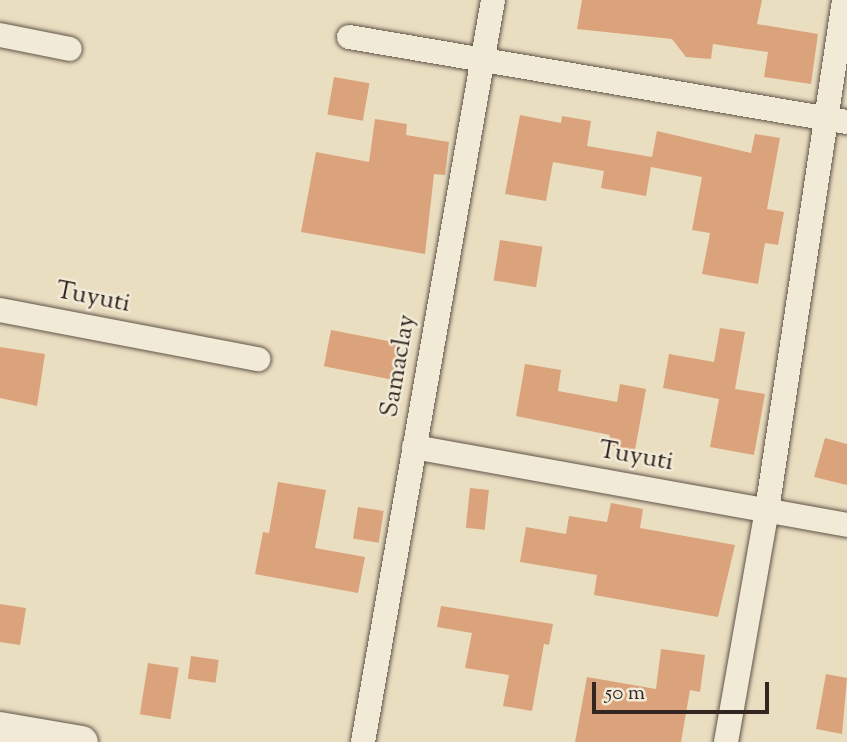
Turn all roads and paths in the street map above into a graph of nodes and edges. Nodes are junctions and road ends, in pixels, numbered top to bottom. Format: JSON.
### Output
{"nodes":[{"id":1,"x":493,"y":0,"type":"edge"},
{"id":2,"x":844,"y":0,"type":"edge"},
{"id":3,"x":0,"y":35,"type":"edge"},
{"id":4,"x":349,"y":37,"type":"dead end"},
{"id":5,"x":70,"y":49,"type":"dead end"},
{"id":6,"x":482,"y":62,"type":"junction"},
{"id":7,"x":835,"y":121,"type":"edge"},
{"id":8,"x":0,"y":310,"type":"edge"},
{"id":9,"x":258,"y":359,"type":"dead end"},
{"id":10,"x":414,"y":447,"type":"junction"},
{"id":11,"x":767,"y":510,"type":"junction"},
{"id":12,"x":847,"y":525,"type":"edge"},
{"id":13,"x":0,"y":727,"type":"edge"},
{"id":14,"x":82,"y":742,"type":"edge"},
{"id":15,"x":363,"y":742,"type":"edge"},
{"id":16,"x":726,"y":742,"type":"edge"}],
"edges":[{"from":1,"to":6,"type":"street","name":"Samaclay"},
{"from":2,"to":7,"type":"street"},
{"from":3,"to":5,"type":"street"},
{"from":4,"to":6,"type":"street"},
{"from":6,"to":7,"type":"street"},
{"from":6,"to":10,"type":"street","name":"Samaclay"},
{"from":7,"to":11,"type":"street"},
{"from":8,"to":9,"type":"street","name":"Tuyuti"},
{"from":10,"to":11,"type":"street","name":"Tuyuti"},
{"from":10,"to":15,"type":"street","name":"Samaclay"},
{"from":11,"to":12,"type":"street","name":"Tuyuti"},
{"from":11,"to":16,"type":"street"},
{"from":13,"to":14,"type":"street"}]}
